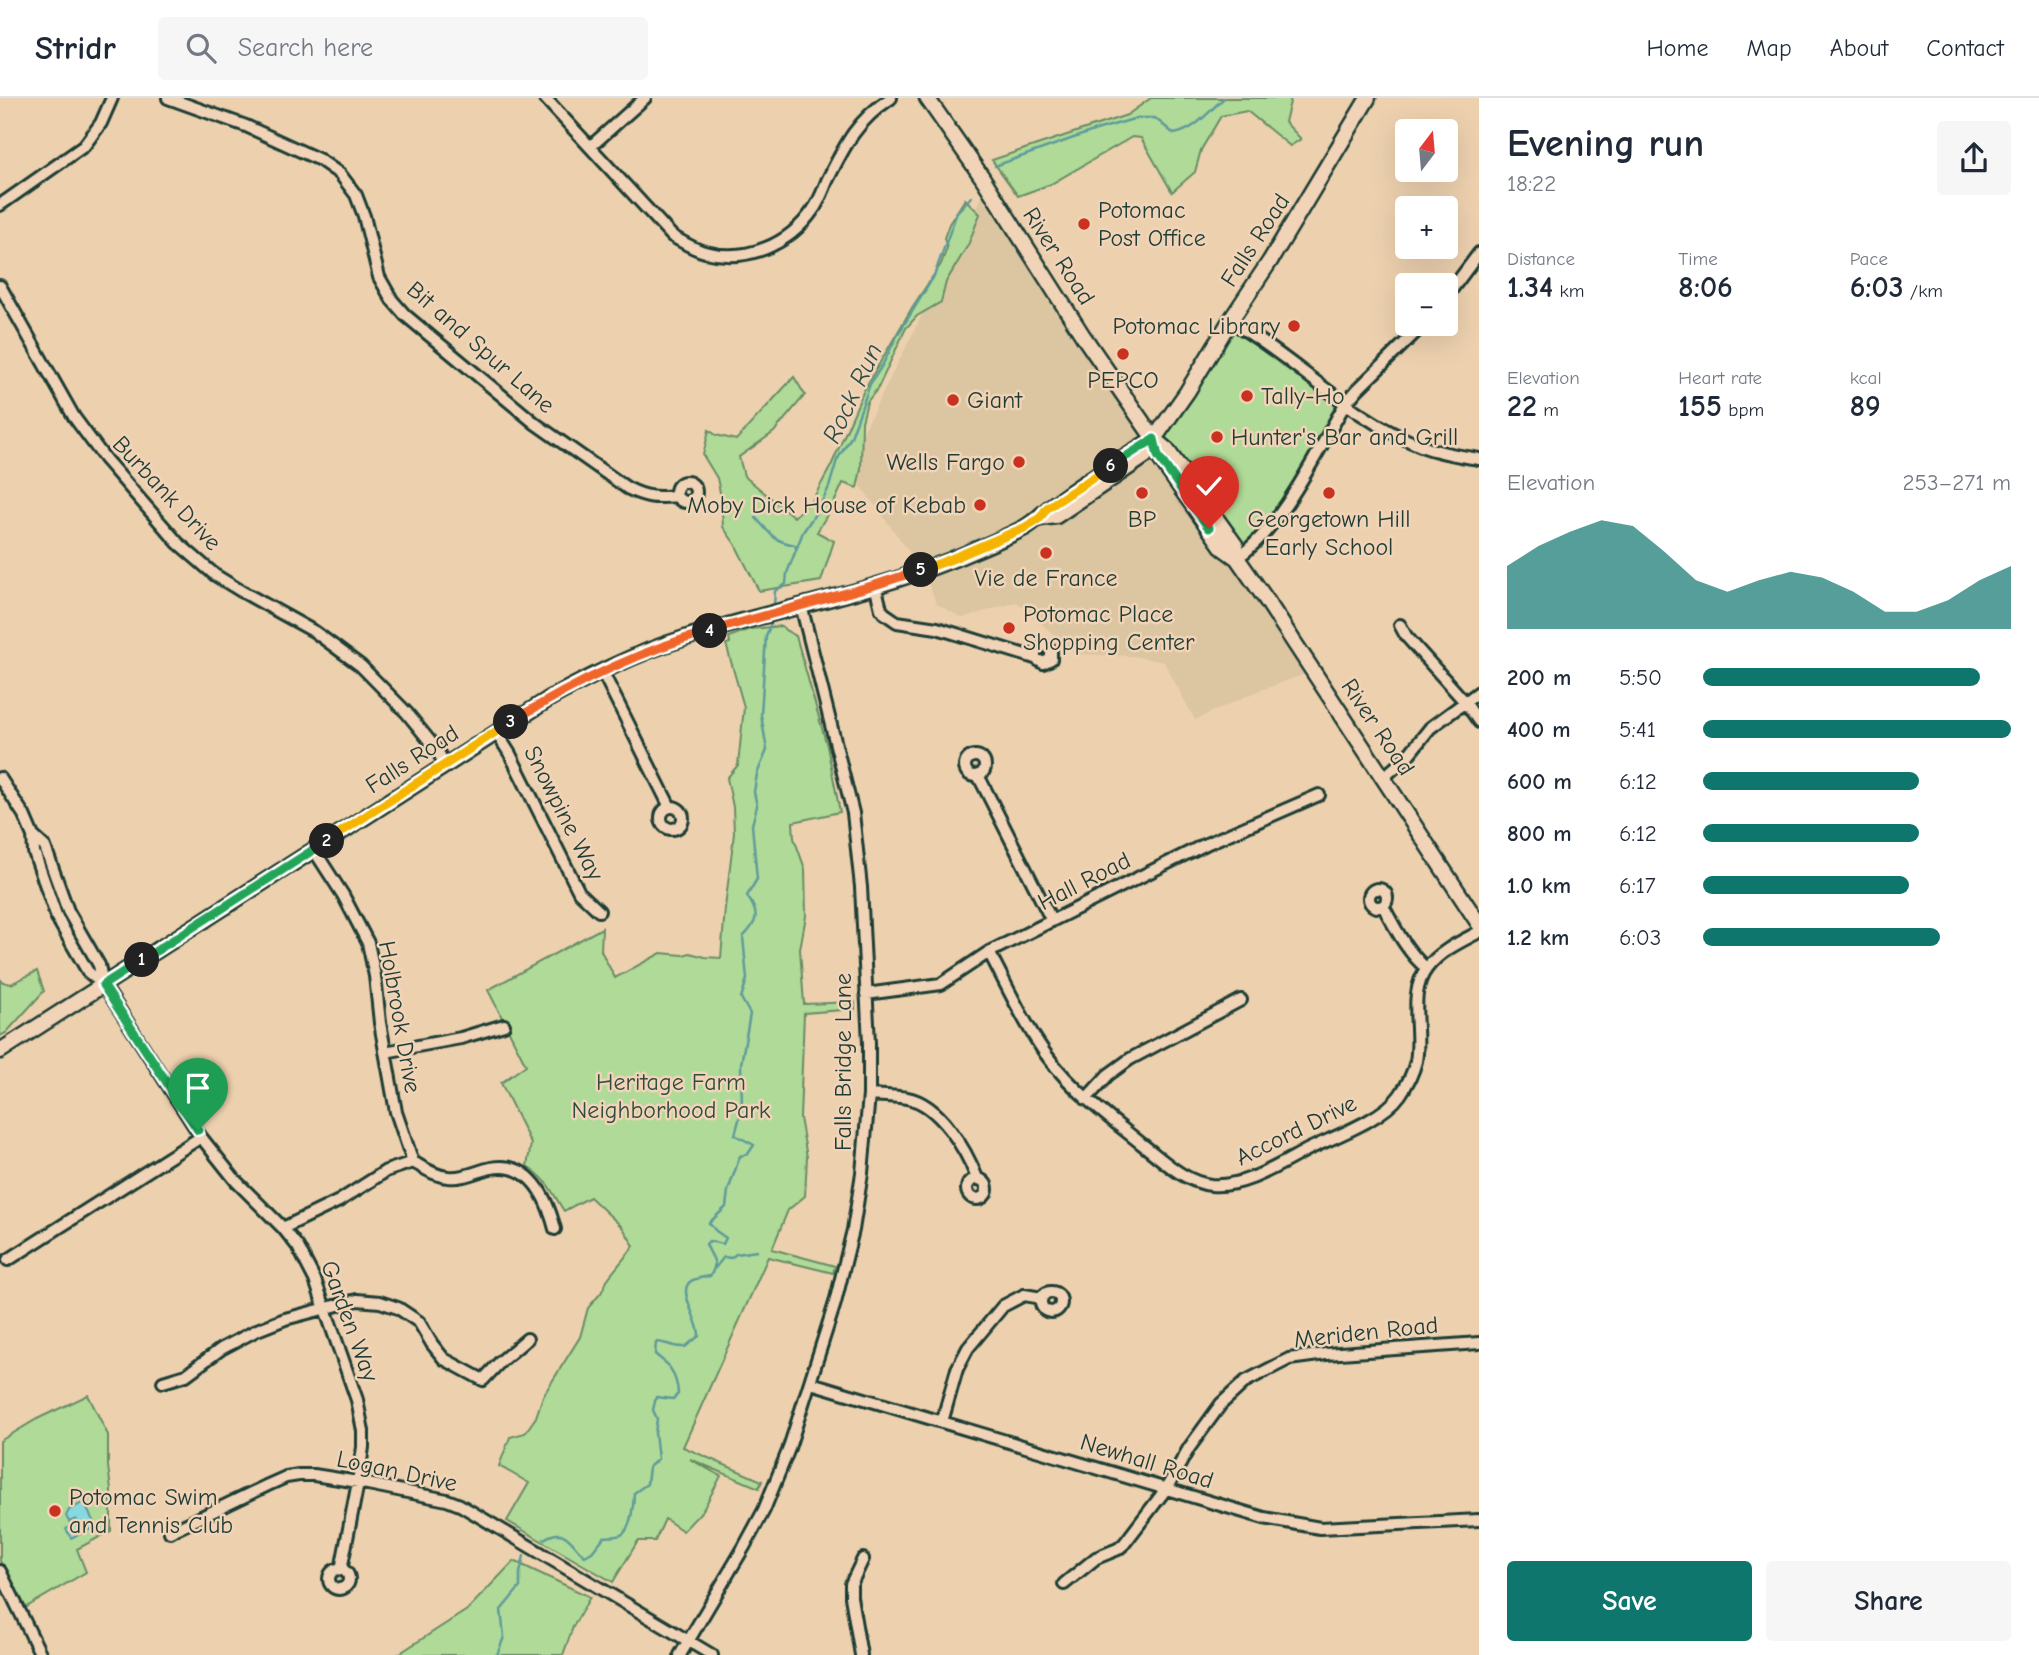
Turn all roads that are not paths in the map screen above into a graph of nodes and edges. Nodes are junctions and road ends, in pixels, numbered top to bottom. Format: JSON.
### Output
{"nodes":[{"id":1,"x":112,"y":98,"type":"edge"},
{"id":2,"x":168,"y":98,"type":"edge"},
{"id":3,"x":545,"y":98,"type":"edge"},
{"id":4,"x":645,"y":98,"type":"edge"},
{"id":5,"x":891,"y":98,"type":"edge"},
{"id":6,"x":927,"y":98,"type":"edge"},
{"id":7,"x":1368,"y":98,"type":"edge"},
{"id":8,"x":590,"y":147,"type":"junction"},
{"id":9,"x":0,"y":205,"type":"edge"},
{"id":10,"x":1479,"y":253,"type":"edge"},
{"id":11,"x":1458,"y":281,"type":"edge"},
{"id":12,"x":0,"y":286,"type":"edge"},
{"id":13,"x":1230,"y":321,"type":"junction"},
{"id":14,"x":1412,"y":336,"type":"edge"},
{"id":15,"x":1345,"y":404,"type":"junction"},
{"id":16,"x":1154,"y":439,"type":"junction"},
{"id":17,"x":1479,"y":459,"type":"edge"},
{"id":18,"x":677,"y":496,"type":"dead end"},
{"id":19,"x":1237,"y":558,"type":"junction"},
{"id":20,"x":875,"y":585,"type":"junction"},
{"id":21,"x":801,"y":606,"type":"junction"},
{"id":22,"x":1400,"y":625,"type":"dead end"},
{"id":23,"x":1035,"y":658,"type":"dead end"},
{"id":24,"x":602,"y":671,"type":"junction"},
{"id":25,"x":1479,"y":692,"type":"edge"},
{"id":26,"x":1465,"y":702,"type":"junction"},
{"id":27,"x":1479,"y":723,"type":"edge"},
{"id":28,"x":496,"y":732,"type":"junction"},
{"id":29,"x":445,"y":765,"type":"junction"},
{"id":30,"x":978,"y":775,"type":"dead end"},
{"id":31,"x":1384,"y":776,"type":"junction"},
{"id":32,"x":0,"y":778,"type":"edge"},
{"id":33,"x":1320,"y":795,"type":"dead end"},
{"id":34,"x":670,"y":807,"type":"dead end"},
{"id":35,"x":314,"y":850,"type":"junction"},
{"id":36,"x":1383,"y":906,"type":"dead end"},
{"id":37,"x":599,"y":911,"type":"dead end"},
{"id":38,"x":1052,"y":921,"type":"junction"},
{"id":39,"x":1479,"y":923,"type":"edge"},
{"id":40,"x":1479,"y":932,"type":"edge"},
{"id":41,"x":989,"y":952,"type":"junction"},
{"id":42,"x":1426,"y":968,"type":"junction"},
{"id":43,"x":103,"y":985,"type":"junction"},
{"id":44,"x":866,"y":994,"type":"junction"},
{"id":45,"x":1241,"y":1000,"type":"dead end"},
{"id":46,"x":503,"y":1025,"type":"dead end"},
{"id":47,"x":0,"y":1051,"type":"edge"},
{"id":48,"x":385,"y":1052,"type":"junction"},
{"id":49,"x":869,"y":1095,"type":"junction"},
{"id":50,"x":1086,"y":1099,"type":"junction"},
{"id":51,"x":201,"y":1137,"type":"junction"},
{"id":52,"x":413,"y":1162,"type":"junction"},
{"id":53,"x":977,"y":1178,"type":"dead end"},
{"id":54,"x":282,"y":1228,"type":"junction"},
{"id":55,"x":555,"y":1228,"type":"dead end"},
{"id":56,"x":8,"y":1260,"type":"dead end"},
{"id":57,"x":1042,"y":1298,"type":"dead end"},
{"id":58,"x":324,"y":1308,"type":"junction"},
{"id":59,"x":527,"y":1339,"type":"dead end"},
{"id":60,"x":1479,"y":1343,"type":"edge"},
{"id":61,"x":163,"y":1382,"type":"dead end"},
{"id":62,"x":811,"y":1382,"type":"junction"},
{"id":63,"x":942,"y":1422,"type":"junction"},
{"id":64,"x":358,"y":1482,"type":"junction"},
{"id":65,"x":1166,"y":1489,"type":"junction"},
{"id":66,"x":1479,"y":1521,"type":"edge"},
{"id":67,"x":170,"y":1532,"type":"dead end"},
{"id":68,"x":863,"y":1559,"type":"dead end"},
{"id":69,"x":341,"y":1570,"type":"dead end"},
{"id":70,"x":0,"y":1571,"type":"edge"},
{"id":71,"x":1064,"y":1584,"type":"dead end"},
{"id":72,"x":688,"y":1640,"type":"junction"},
{"id":73,"x":41,"y":1655,"type":"edge"},
{"id":74,"x":680,"y":1655,"type":"edge"},
{"id":75,"x":712,"y":1655,"type":"edge"},
{"id":76,"x":861,"y":1655,"type":"edge"}],
"edges":[{"from":1,"to":9,"type":"street"},
{"from":2,"to":18,"type":"street","name":"Bit and Spur Lane"},
{"from":3,"to":8,"type":"street"},
{"from":4,"to":8,"type":"street"},
{"from":5,"to":8,"type":"street"},
{"from":6,"to":16,"type":"main road","name":"River Road"},
{"from":7,"to":13,"type":"main road","name":"Falls Road"},
{"from":10,"to":11,"type":"street"},
{"from":12,"to":29,"type":"street","name":"Burbank Drive"},
{"from":13,"to":15,"type":"street"},
{"from":13,"to":16,"type":"main road","name":"Falls Road"},
{"from":14,"to":15,"type":"street"},
{"from":15,"to":17,"type":"street"},
{"from":15,"to":19,"type":"street"},
{"from":16,"to":19,"type":"main road","name":"River Road"},
{"from":16,"to":20,"type":"main road","name":"Falls Road"},
{"from":19,"to":31,"type":"main road","name":"River Road"},
{"from":20,"to":21,"type":"main road","name":"Falls Road"},
{"from":20,"to":23,"type":"street"},
{"from":21,"to":24,"type":"main road","name":"Falls Road"},
{"from":21,"to":44,"type":"street","name":"Falls Bridge Lane"},
{"from":22,"to":26,"type":"street"},
{"from":24,"to":28,"type":"main road","name":"Falls Road"},
{"from":24,"to":34,"type":"street"},
{"from":25,"to":26,"type":"street"},
{"from":26,"to":27,"type":"street"},
{"from":26,"to":31,"type":"street"},
{"from":28,"to":29,"type":"main road","name":"Falls Road"},
{"from":28,"to":37,"type":"street","name":"Snowpine Way"},
{"from":29,"to":35,"type":"main road","name":"Falls Road"},
{"from":30,"to":38,"type":"street"},
{"from":31,"to":39,"type":"main road","name":"River Road"},
{"from":32,"to":43,"type":"street","name":"Garden Way"},
{"from":33,"to":38,"type":"street","name":"Hall Road"},
{"from":35,"to":43,"type":"main road","name":"Falls Road"},
{"from":35,"to":48,"type":"street","name":"Holbrook Drive"},
{"from":36,"to":42,"type":"street"},
{"from":38,"to":41,"type":"street","name":"Hall Road"},
{"from":40,"to":42,"type":"street"},
{"from":41,"to":44,"type":"street","name":"Hall Road"},
{"from":41,"to":50,"type":"street","name":"Accord Drive"},
{"from":42,"to":50,"type":"street","name":"Accord Drive"},
{"from":43,"to":47,"type":"main road","name":"Falls Road"},
{"from":43,"to":51,"type":"street","name":"Garden Way"},
{"from":44,"to":49,"type":"street","name":"Falls Bridge Lane"},
{"from":45,"to":50,"type":"street"},
{"from":46,"to":48,"type":"street"},
{"from":48,"to":52,"type":"street","name":"Holbrook Drive"},
{"from":49,"to":53,"type":"street"},
{"from":49,"to":62,"type":"street","name":"Falls Bridge Lane"},
{"from":51,"to":54,"type":"street","name":"Garden Way"},
{"from":51,"to":56,"type":"street"},
{"from":52,"to":54,"type":"street"},
{"from":52,"to":55,"type":"street"},
{"from":54,"to":58,"type":"street","name":"Garden Way"},
{"from":57,"to":63,"type":"street"},
{"from":58,"to":59,"type":"street"},
{"from":58,"to":61,"type":"street"},
{"from":58,"to":64,"type":"street","name":"Garden Way"},
{"from":60,"to":65,"type":"street","name":"Meriden Road"},
{"from":62,"to":63,"type":"street","name":"Newhall Road"},
{"from":62,"to":72,"type":"street","name":"Falls Bridge Lane"},
{"from":63,"to":65,"type":"street","name":"Newhall Road"},
{"from":64,"to":67,"type":"street","name":"Logan Drive"},
{"from":64,"to":69,"type":"street","name":"Garden Way"},
{"from":64,"to":72,"type":"street","name":"Logan Drive"},
{"from":65,"to":66,"type":"street","name":"Newhall Road"},
{"from":65,"to":71,"type":"street","name":"Meriden Road"},
{"from":68,"to":76,"type":"street"},
{"from":70,"to":73,"type":"street"},
{"from":72,"to":74,"type":"street","name":"Falls Bridge Lane"},
{"from":72,"to":75,"type":"street","name":"Logan Drive"}]}
